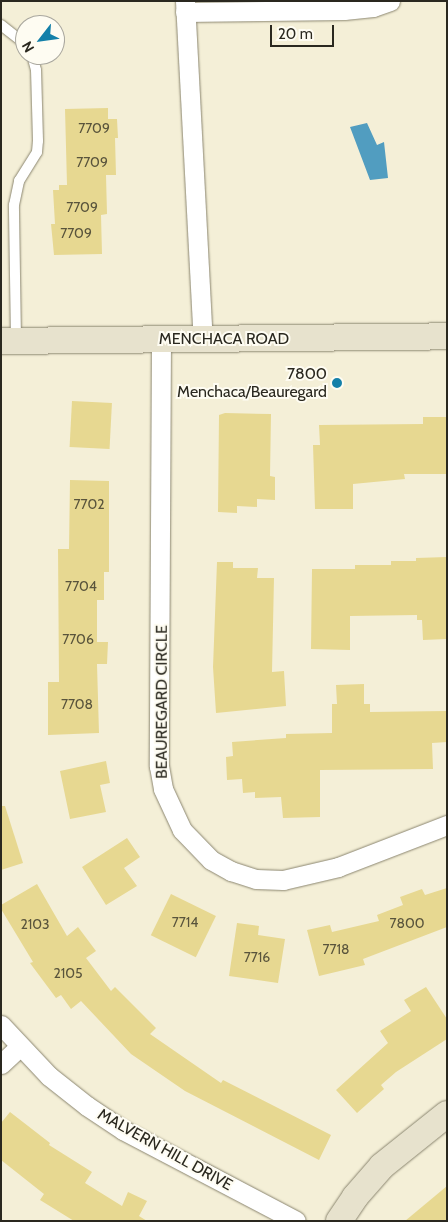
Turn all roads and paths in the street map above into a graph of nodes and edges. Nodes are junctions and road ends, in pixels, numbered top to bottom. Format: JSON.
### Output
{"nodes":[{"id":1,"x":390,"y":1,"type":"edge"},
{"id":2,"x":185,"y":7,"type":"edge"},
{"id":3,"x":1,"y":25,"type":"edge"},
{"id":4,"x":15,"y":36,"type":"edge"},
{"id":5,"x":35,"y":65,"type":"edge"},
{"id":6,"x":447,"y":336,"type":"edge"},
{"id":7,"x":162,"y":339,"type":"junction"},
{"id":8,"x":203,"y":339,"type":"junction"},
{"id":9,"x":9,"y":341,"type":"edge"},
{"id":10,"x":447,"y":825,"type":"edge"},
{"id":11,"x":1,"y":1025,"type":"edge"},
{"id":12,"x":20,"y":1046,"type":"junction"},
{"id":13,"x":1,"y":1064,"type":"edge"},
{"id":14,"x":447,"y":1114,"type":"edge"},
{"id":15,"x":296,"y":1221,"type":"edge"},
{"id":16,"x":339,"y":1221,"type":"edge"}],
"edges":[{"from":1,"to":2,"type":"street"},
{"from":2,"to":8,"type":"street"},
{"from":3,"to":4,"type":"lane"},
{"from":5,"to":9,"type":"lane"},
{"from":6,"to":8,"type":"main road","name":"MENCHACA ROAD"},
{"from":7,"to":8,"type":"main road","name":"MENCHACA ROAD"},
{"from":7,"to":9,"type":"main road","name":"MENCHACA ROAD"},
{"from":7,"to":10,"type":"street","name":"BEAUREGARD CIRCLE"},
{"from":11,"to":12,"type":"street","name":"MALVERN HILL DRIVE"},
{"from":12,"to":13,"type":"street"},
{"from":12,"to":15,"type":"street","name":"MALVERN HILL DRIVE"},
{"from":14,"to":16,"type":"main road"}]}
